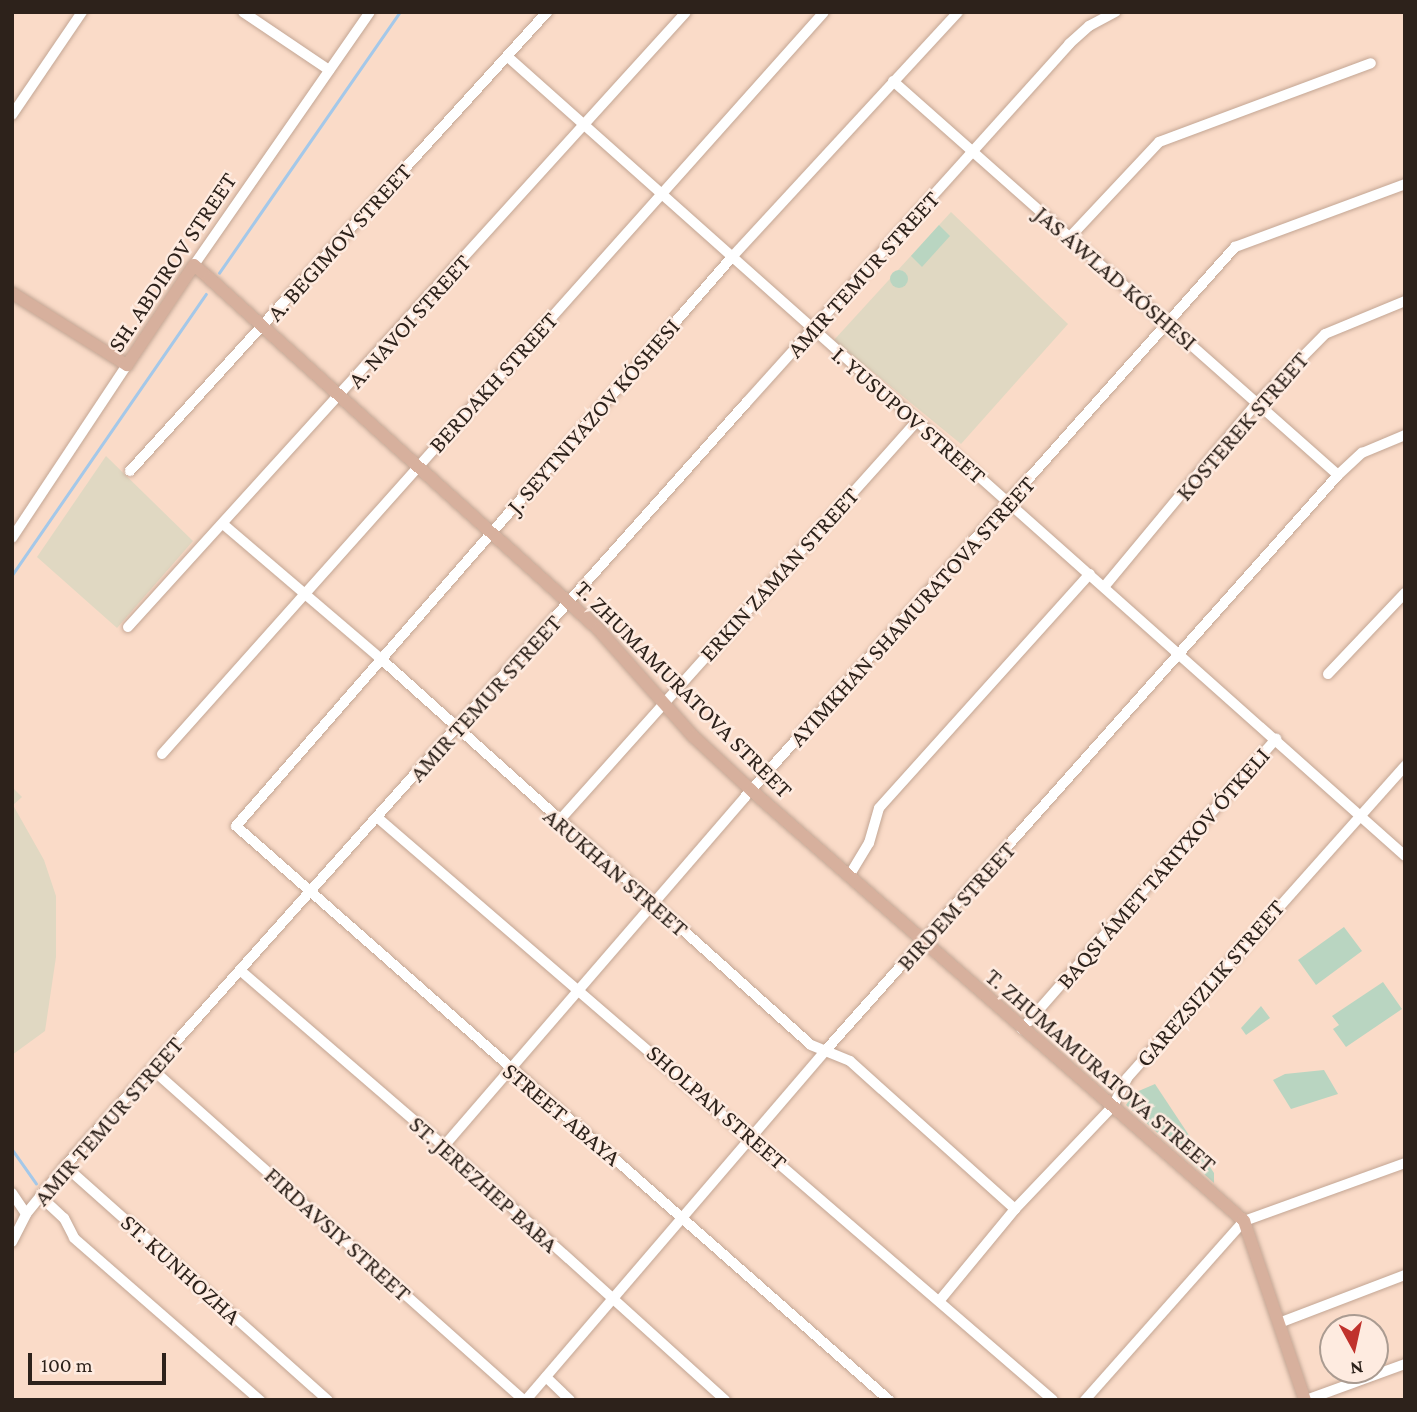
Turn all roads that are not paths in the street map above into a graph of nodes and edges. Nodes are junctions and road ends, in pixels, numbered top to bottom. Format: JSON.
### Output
{"nodes":[{"id":1,"x":82,"y":12,"type":"edge"},
{"id":2,"x":243,"y":12,"type":"edge"},
{"id":3,"x":370,"y":12,"type":"edge"},
{"id":4,"x":547,"y":12,"type":"edge"},
{"id":5,"x":686,"y":12,"type":"edge"},
{"id":6,"x":824,"y":12,"type":"edge"},
{"id":7,"x":958,"y":12,"type":"edge"},
{"id":8,"x":1115,"y":12,"type":"edge"},
{"id":9,"x":508,"y":57,"type":"junction"},
{"id":10,"x":1371,"y":63,"type":"dead end"},
{"id":11,"x":329,"y":71,"type":"junction"},
{"id":12,"x":893,"y":81,"type":"junction"},
{"id":13,"x":12,"y":115,"type":"edge"},
{"id":14,"x":587,"y":126,"type":"junction"},
{"id":15,"x":971,"y":152,"type":"junction"},
{"id":16,"x":1405,"y":184,"type":"edge"},
{"id":17,"x":662,"y":195,"type":"junction"},
{"id":18,"x":1069,"y":238,"type":"junction"},
{"id":19,"x":732,"y":257,"type":"junction"},
{"id":20,"x":194,"y":265,"type":"junction"},
{"id":21,"x":12,"y":293,"type":"edge"},
{"id":22,"x":1405,"y":301,"type":"edge"},
{"id":23,"x":1169,"y":323,"type":"junction"},
{"id":24,"x":262,"y":327,"type":"junction"},
{"id":25,"x":812,"y":330,"type":"junction"},
{"id":26,"x":127,"y":365,"type":"junction"},
{"id":27,"x":340,"y":396,"type":"junction"},
{"id":28,"x":1257,"y":403,"type":"junction"},
{"id":29,"x":917,"y":421,"type":"junction"},
{"id":30,"x":1405,"y":435,"type":"edge"},
{"id":31,"x":418,"y":465,"type":"junction"},
{"id":32,"x":130,"y":471,"type":"dead end"},
{"id":33,"x":1338,"y":475,"type":"junction"},
{"id":34,"x":1010,"y":503,"type":"junction"},
{"id":35,"x":223,"y":524,"type":"junction"},
{"id":36,"x":491,"y":533,"type":"junction"},
{"id":37,"x":12,"y":538,"type":"edge"},
{"id":38,"x":1090,"y":574,"type":"junction"},
{"id":39,"x":1104,"y":587,"type":"junction"},
{"id":40,"x":304,"y":592,"type":"junction"},
{"id":41,"x":1405,"y":593,"type":"edge"},
{"id":42,"x":570,"y":603,"type":"junction"},
{"id":43,"x":128,"y":627,"type":"dead end"},
{"id":44,"x":1181,"y":655,"type":"junction"},
{"id":45,"x":380,"y":658,"type":"junction"},
{"id":46,"x":1328,"y":674,"type":"dead end"},
{"id":47,"x":663,"y":702,"type":"junction"},
{"id":48,"x":456,"y":731,"type":"junction"},
{"id":49,"x":1276,"y":739,"type":"junction"},
{"id":50,"x":162,"y":754,"type":"dead end"},
{"id":51,"x":1405,"y":766,"type":"edge"},
{"id":52,"x":751,"y":790,"type":"junction"},
{"id":53,"x":1361,"y":814,"type":"junction"},
{"id":54,"x":378,"y":818,"type":"junction"},
{"id":55,"x":558,"y":822,"type":"junction"},
{"id":56,"x":236,"y":826,"type":"joint"},
{"id":57,"x":1405,"y":856,"type":"edge"},
{"id":58,"x":849,"y":876,"type":"junction"},
{"id":59,"x":310,"y":893,"type":"junction"},
{"id":60,"x":652,"y":903,"type":"junction"},
{"id":61,"x":923,"y":943,"type":"junction"},
{"id":62,"x":241,"y":971,"type":"junction"},
{"id":63,"x":580,"y":990,"type":"junction"},
{"id":64,"x":1022,"y":1029,"type":"junction"},
{"id":65,"x":825,"y":1051,"type":"junction"},
{"id":66,"x":152,"y":1069,"type":"junction"},
{"id":67,"x":510,"y":1070,"type":"junction"},
{"id":68,"x":1113,"y":1106,"type":"junction"},
{"id":69,"x":752,"y":1137,"type":"junction"},
{"id":70,"x":444,"y":1146,"type":"junction"},
{"id":71,"x":1405,"y":1163,"type":"edge"},
{"id":72,"x":65,"y":1166,"type":"junction"},
{"id":73,"x":12,"y":1194,"type":"edge"},
{"id":74,"x":40,"y":1196,"type":"junction"},
{"id":75,"x":1015,"y":1209,"type":"junction"},
{"id":76,"x":26,"y":1214,"type":"junction"},
{"id":77,"x":683,"y":1217,"type":"junction"},
{"id":78,"x":1244,"y":1221,"type":"junction"},
{"id":79,"x":12,"y":1242,"type":"edge"},
{"id":80,"x":1405,"y":1275,"type":"edge"},
{"id":81,"x":613,"y":1300,"type":"junction"},
{"id":82,"x":940,"y":1300,"type":"junction"},
{"id":83,"x":1279,"y":1323,"type":"junction"},
{"id":84,"x":1405,"y":1364,"type":"edge"},
{"id":85,"x":546,"y":1377,"type":"junction"},
{"id":86,"x":260,"y":1400,"type":"edge"},
{"id":87,"x":328,"y":1400,"type":"edge"},
{"id":88,"x":525,"y":1400,"type":"edge"},
{"id":89,"x":570,"y":1400,"type":"edge"},
{"id":90,"x":725,"y":1400,"type":"edge"},
{"id":91,"x":889,"y":1400,"type":"edge"},
{"id":92,"x":1054,"y":1400,"type":"edge"},
{"id":93,"x":1085,"y":1400,"type":"edge"},
{"id":94,"x":1305,"y":1400,"type":"edge"}],
"edges":[{"from":1,"to":13,"type":"street"},
{"from":2,"to":11,"type":"street"},
{"from":3,"to":11,"type":"street","name":"SH. ABDIROV STREET"},
{"from":4,"to":9,"type":"street","name":"A. BEGIMOV STREET"},
{"from":5,"to":14,"type":"street","name":"A. NAVOI STREET"},
{"from":6,"to":17,"type":"street","name":"BERDAKH STREET"},
{"from":7,"to":12,"type":"street","name":"J. SEYTNIYAZOV KÓSHESI"},
{"from":8,"to":15,"type":"street","name":"AMIR TEMUR STREET"},
{"from":9,"to":14,"type":"street","name":"I. YUSUPOV STREET"},
{"from":9,"to":24,"type":"street","name":"A. BEGIMOV STREET"},
{"from":10,"to":18,"type":"street"},
{"from":11,"to":20,"type":"street","name":"SH. ABDIROV STREET"},
{"from":12,"to":15,"type":"street","name":"JAS ÁWLAD KÓSHESI"},
{"from":12,"to":19,"type":"street","name":"J. SEYTNIYAZOV KÓSHESI"},
{"from":14,"to":17,"type":"street","name":"I. YUSUPOV STREET"},
{"from":14,"to":27,"type":"street","name":"A. NAVOI STREET"},
{"from":15,"to":18,"type":"street","name":"JAS ÁWLAD KÓSHESI"},
{"from":15,"to":25,"type":"street","name":"AMIR TEMUR STREET"},
{"from":16,"to":23,"type":"street","name":"AYIMKHAN SHAMURATOVA STREET"},
{"from":17,"to":19,"type":"street","name":"I. YUSUPOV STREET"},
{"from":17,"to":31,"type":"street","name":"BERDAKH STREET"},
{"from":18,"to":23,"type":"street","name":"JAS ÁWLAD KÓSHESI"},
{"from":19,"to":25,"type":"street","name":"I. YUSUPOV STREET"},
{"from":19,"to":36,"type":"street","name":"J. SEYTNIYAZOV KÓSHESI"},
{"from":20,"to":24,"type":"main road","name":"T. ZHUMAMURATOVA STREET"},
{"from":20,"to":26,"type":"main road","name":"SH. ABDIROV STREET"},
{"from":21,"to":26,"type":"main road"},
{"from":22,"to":28,"type":"street","name":"KOSTEREK STREET"},
{"from":23,"to":28,"type":"street","name":"JAS ÁWLAD KÓSHESI"},
{"from":23,"to":34,"type":"street","name":"AYIMKHAN SHAMURATOVA STREET"},
{"from":24,"to":27,"type":"main road","name":"T. ZHUMAMURATOVA STREET"},
{"from":24,"to":32,"type":"street","name":"A. BEGIMOV STREET"},
{"from":25,"to":29,"type":"street","name":"I. YUSUPOV STREET"},
{"from":25,"to":42,"type":"street","name":"AMIR TEMUR STREET"},
{"from":26,"to":37,"type":"street","name":"SH. ABDIROV STREET"},
{"from":27,"to":31,"type":"main road","name":"T. ZHUMAMURATOVA STREET"},
{"from":27,"to":35,"type":"street","name":"A. NAVOI STREET"},
{"from":28,"to":33,"type":"street","name":"JAS ÁWLAD KÓSHESI"},
{"from":28,"to":39,"type":"street","name":"KOSTEREK STREET"},
{"from":29,"to":34,"type":"street","name":"I. YUSUPOV STREET"},
{"from":29,"to":47,"type":"street","name":"ERKIN ZAMAN STREET"},
{"from":30,"to":33,"type":"street","name":"BIRDEM STREET"},
{"from":31,"to":36,"type":"main road","name":"T. ZHUMAMURATOVA STREET"},
{"from":31,"to":40,"type":"street","name":"BERDAKH STREET"},
{"from":33,"to":44,"type":"street","name":"BIRDEM STREET"},
{"from":34,"to":38,"type":"street","name":"I. YUSUPOV STREET"},
{"from":34,"to":52,"type":"street","name":"AYIMKHAN SHAMURATOVA STREET"},
{"from":35,"to":40,"type":"street","name":"ARUKHAN STREET"},
{"from":35,"to":43,"type":"street","name":"A. NAVOI STREET"},
{"from":36,"to":42,"type":"main road","name":"T. ZHUMAMURATOVA STREET"},
{"from":36,"to":45,"type":"street","name":"J. SEYTNIYAZOV KÓSHESI"},
{"from":38,"to":39,"type":"street","name":"I. YUSUPOV STREET"},
{"from":38,"to":58,"type":"street"},
{"from":39,"to":44,"type":"street","name":"I. YUSUPOV STREET"},
{"from":40,"to":45,"type":"street","name":"ARUKHAN STREET"},
{"from":40,"to":50,"type":"street","name":"BERDAKH STREET"},
{"from":41,"to":46,"type":"street"},
{"from":42,"to":47,"type":"main road","name":"T. ZHUMAMURATOVA STREET"},
{"from":42,"to":48,"type":"street","name":"AMIR TEMUR STREET"},
{"from":44,"to":49,"type":"street","name":"I. YUSUPOV STREET"},
{"from":44,"to":61,"type":"street","name":"BIRDEM STREET"},
{"from":45,"to":48,"type":"street","name":"ARUKHAN STREET"},
{"from":45,"to":56,"type":"street","name":"J. SEYTNIYAZOV KÓSHESI"},
{"from":47,"to":52,"type":"main road","name":"T. ZHUMAMURATOVA STREET"},
{"from":47,"to":55,"type":"street","name":"ERKIN ZAMAN STREET"},
{"from":48,"to":54,"type":"street","name":"AMIR TEMUR STREET"},
{"from":48,"to":55,"type":"street","name":"ARUKHAN STREET"},
{"from":49,"to":53,"type":"street","name":"I. YUSUPOV STREET"},
{"from":49,"to":64,"type":"street"},
{"from":51,"to":53,"type":"street","name":"GAREZSIZLIK STREET"},
{"from":52,"to":58,"type":"main road","name":"T. ZHUMAMURATOVA STREET"},
{"from":52,"to":60,"type":"street","name":"AYIMKHAN SHAMURATOVA STREET"},
{"from":53,"to":57,"type":"street","name":"I. YUSUPOV STREET"},
{"from":53,"to":68,"type":"street","name":"GAREZSIZLIK STREET"},
{"from":54,"to":59,"type":"street","name":"AMIR TEMUR STREET"},
{"from":54,"to":63,"type":"street","name":"SHOLPAN STREET"},
{"from":55,"to":60,"type":"street","name":"ARUKHAN STREET"},
{"from":56,"to":59,"type":"street","name":"STREET ABAYA"},
{"from":58,"to":61,"type":"main road","name":"T. ZHUMAMURATOVA STREET"},
{"from":59,"to":62,"type":"street","name":"AMIR TEMUR STREET"},
{"from":59,"to":67,"type":"street","name":"STREET ABAYA"},
{"from":60,"to":63,"type":"street","name":"AYIMKHAN SHAMURATOVA STREET"},
{"from":60,"to":65,"type":"street","name":"ARUKHAN STREET"},
{"from":61,"to":64,"type":"main road","name":"T. ZHUMAMURATOVA STREET"},
{"from":61,"to":65,"type":"street","name":"BIRDEM STREET"},
{"from":62,"to":66,"type":"street","name":"AMIR TEMUR STREET"},
{"from":62,"to":70,"type":"street","name":"ST. JEREZHEP BABA"},
{"from":63,"to":67,"type":"street","name":"AYIMKHAN SHAMURATOVA STREET"},
{"from":63,"to":69,"type":"street","name":"SHOLPAN STREET"},
{"from":64,"to":68,"type":"main road","name":"T. ZHUMAMURATOVA STREET"},
{"from":65,"to":69,"type":"street","name":"BIRDEM STREET"},
{"from":65,"to":75,"type":"street","name":"ARUKHAN STREET"},
{"from":66,"to":72,"type":"street","name":"AMIR TEMUR STREET"},
{"from":66,"to":88,"type":"street","name":"FIRDAVSIY STREET"},
{"from":67,"to":70,"type":"street","name":"AYIMKHAN SHAMURATOVA STREET"},
{"from":67,"to":77,"type":"street","name":"STREET ABAYA"},
{"from":68,"to":75,"type":"street","name":"GAREZSIZLIK STREET"},
{"from":68,"to":78,"type":"main road","name":"T. ZHUMAMURATOVA STREET"},
{"from":69,"to":77,"type":"street","name":"BIRDEM STREET"},
{"from":69,"to":82,"type":"street","name":"SHOLPAN STREET"},
{"from":70,"to":81,"type":"street","name":"ST. JEREZHEP BABA"},
{"from":71,"to":78,"type":"street"},
{"from":72,"to":74,"type":"street","name":"AMIR TEMUR STREET"},
{"from":72,"to":87,"type":"street","name":"ST. KUNHOZHA"},
{"from":73,"to":76,"type":"street"},
{"from":74,"to":76,"type":"street","name":"AMIR TEMUR STREET"},
{"from":74,"to":86,"type":"street"},
{"from":75,"to":82,"type":"street","name":"GAREZSIZLIK STREET"},
{"from":76,"to":79,"type":"street","name":"AMIR TEMUR STREET"},
{"from":77,"to":81,"type":"street","name":"BIRDEM STREET"},
{"from":77,"to":91,"type":"street","name":"STREET ABAYA"},
{"from":78,"to":83,"type":"main road"},
{"from":78,"to":93,"type":"street"},
{"from":80,"to":83,"type":"street"},
{"from":81,"to":85,"type":"street","name":"BIRDEM STREET"},
{"from":81,"to":90,"type":"street","name":"ST. JEREZHEP BABA"},
{"from":82,"to":92,"type":"street","name":"SHOLPAN STREET"},
{"from":83,"to":94,"type":"main road"},
{"from":84,"to":94,"type":"street"},
{"from":85,"to":88,"type":"street","name":"BIRDEM STREET"},
{"from":85,"to":89,"type":"street"}]}
